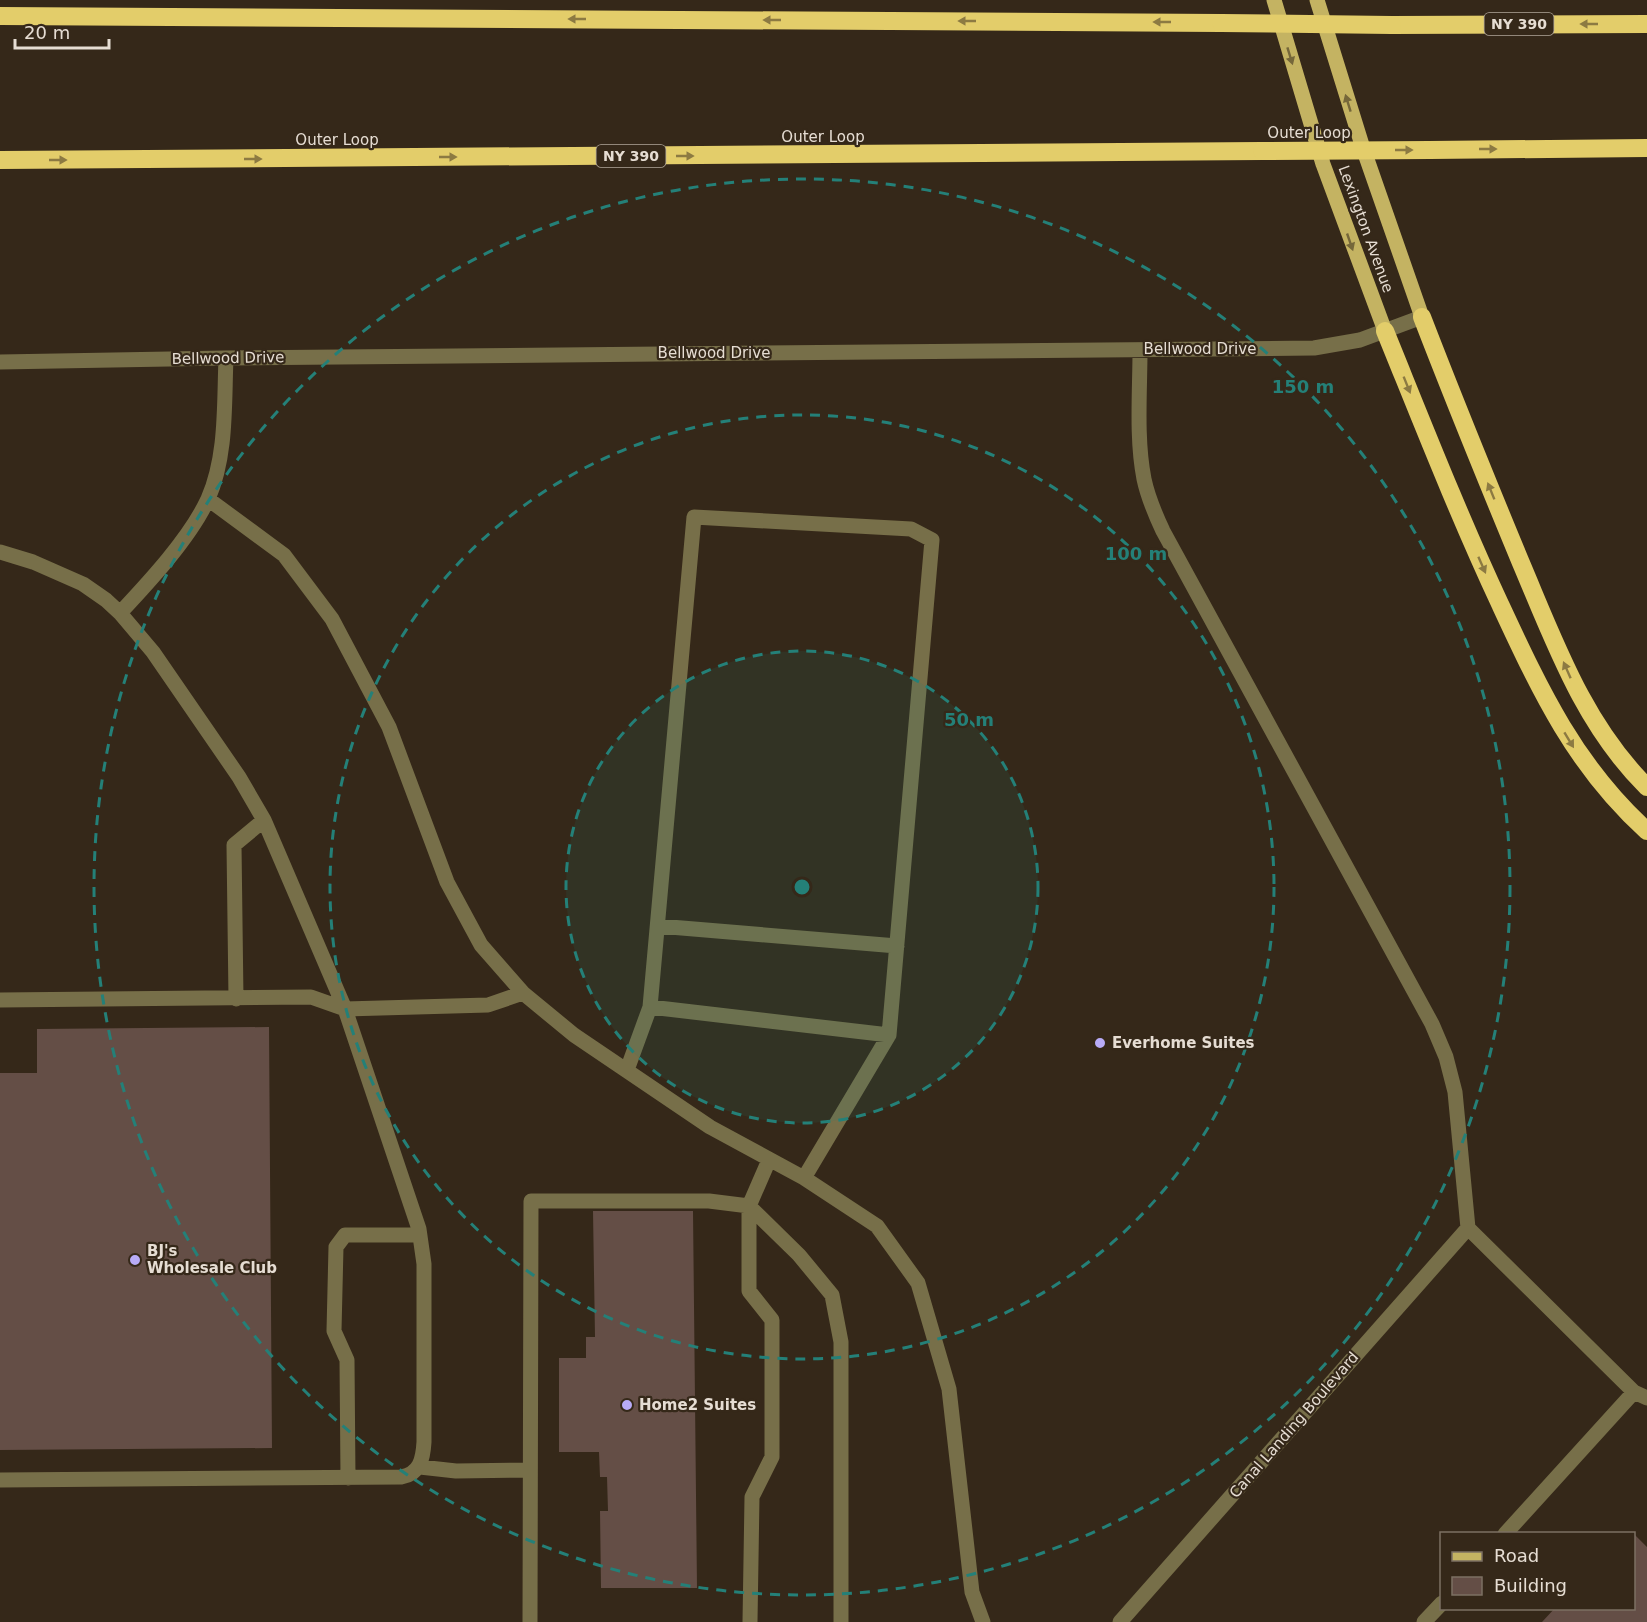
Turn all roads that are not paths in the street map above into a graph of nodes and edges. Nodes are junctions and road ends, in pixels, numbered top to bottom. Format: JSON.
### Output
{"nodes":[{"id":1,"x":1274,"y":0,"type":"edge"},
{"id":2,"x":1317,"y":0,"type":"edge"},
{"id":3,"x":0,"y":16,"type":"edge"},
{"id":4,"x":1647,"y":24,"type":"edge"},
{"id":5,"x":1601,"y":148,"type":"junction"},
{"id":6,"x":1647,"y":148,"type":"edge"},
{"id":7,"x":1647,"y":154,"type":"edge"},
{"id":8,"x":0,"y":160,"type":"edge"},
{"id":9,"x":1422,"y":317,"type":"junction"},
{"id":10,"x":1385,"y":331,"type":"junction"},
{"id":11,"x":1140,"y":350,"type":"junction"},
{"id":12,"x":226,"y":358,"type":"junction"},
{"id":13,"x":0,"y":362,"type":"edge"},
{"id":14,"x":208,"y":499,"type":"junction"},
{"id":15,"x":0,"y":552,"type":"edge"},
{"id":16,"x":120,"y":613,"type":"junction"},
{"id":17,"x":1647,"y":787,"type":"edge"},
{"id":18,"x":264,"y":820,"type":"junction"},
{"id":19,"x":1647,"y":831,"type":"edge"},
{"id":20,"x":658,"y":926,"type":"junction"},
{"id":21,"x":897,"y":946,"type":"junction"},
{"id":22,"x":523,"y":993,"type":"junction"},
{"id":23,"x":236,"y":999,"type":"junction"},
{"id":24,"x":0,"y":1000,"type":"edge"},
{"id":25,"x":650,"y":1007,"type":"junction"},
{"id":26,"x":345,"y":1009,"type":"junction"},
{"id":27,"x":889,"y":1035,"type":"junction"},
{"id":28,"x":627,"y":1070,"type":"junction"},
{"id":29,"x":769,"y":1160,"type":"junction"},
{"id":30,"x":804,"y":1178,"type":"junction"},
{"id":31,"x":749,"y":1206,"type":"junction"},
{"id":32,"x":1468,"y":1228,"type":"junction"},
{"id":33,"x":420,"y":1236,"type":"junction"},
{"id":34,"x":1641,"y":1395,"type":"edge"},
{"id":35,"x":420,"y":1467,"type":"junction"},
{"id":36,"x":530,"y":1470,"type":"junction"},
{"id":37,"x":348,"y":1478,"type":"junction"},
{"id":38,"x":0,"y":1480,"type":"edge"},
{"id":39,"x":1506,"y":1532,"type":"edge"},
{"id":40,"x":1440,"y":1605,"type":"edge"},
{"id":41,"x":530,"y":1622,"type":"edge"},
{"id":42,"x":750,"y":1622,"type":"edge"},
{"id":43,"x":841,"y":1622,"type":"edge"},
{"id":44,"x":983,"y":1622,"type":"edge"},
{"id":45,"x":1120,"y":1622,"type":"edge"},
{"id":46,"x":1424,"y":1622,"type":"edge"}],
"edges":[{"from":1,"to":10,"type":"main road","name":"Lexington Avenue","one_way":true},
{"from":9,"to":2,"type":"main road","name":"Lexington Avenue","one_way":true},
{"from":4,"to":3,"type":"highway","number":"NY 390","one_way":true,"bridge":true},
{"from":5,"to":6,"type":"highway","name":"Outer Loop","number":"NY 390"},
{"from":5,"to":7,"type":"highway"},
{"from":8,"to":5,"type":"highway","name":"Outer Loop","number":"NY 390","one_way":true,"bridge":true},
{"from":9,"to":10,"type":"street","name":"Bellwood Drive"},
{"from":17,"to":9,"type":"highway","one_way":true},
{"from":10,"to":11,"type":"street","name":"Bellwood Drive"},
{"from":10,"to":19,"type":"highway","one_way":true},
{"from":11,"to":12,"type":"street","name":"Bellwood Drive"},
{"from":11,"to":32,"type":"street"},
{"from":12,"to":13,"type":"street","name":"Bellwood Drive"},
{"from":12,"to":14,"type":"street"},
{"from":14,"to":16,"type":"street"},
{"from":14,"to":22,"type":"street"},
{"from":15,"to":16,"type":"street"},
{"from":16,"to":18,"type":"street"},
{"from":18,"to":23,"type":"street"},
{"from":18,"to":26,"type":"street"},
{"from":20,"to":21,"type":"street"},
{"from":20,"to":21,"type":"street"},
{"from":20,"to":25,"type":"street"},
{"from":21,"to":27,"type":"street"},
{"from":22,"to":26,"type":"street"},
{"from":22,"to":28,"type":"street"},
{"from":23,"to":24,"type":"street"},
{"from":23,"to":26,"type":"street"},
{"from":25,"to":27,"type":"street"},
{"from":25,"to":28,"type":"street"},
{"from":26,"to":33,"type":"street"},
{"from":27,"to":30,"type":"street"},
{"from":28,"to":29,"type":"street"},
{"from":29,"to":30,"type":"street"},
{"from":29,"to":31,"type":"street"},
{"from":30,"to":44,"type":"street"},
{"from":31,"to":36,"type":"street"},
{"from":31,"to":42,"type":"street"},
{"from":31,"to":43,"type":"street"},
{"from":32,"to":34,"type":"street"},
{"from":32,"to":45,"type":"street","name":"Canal Landing Boulevard"},
{"from":33,"to":35,"type":"street"},
{"from":33,"to":37,"type":"street"},
{"from":34,"to":39,"type":"street"},
{"from":35,"to":36,"type":"street"},
{"from":35,"to":37,"type":"street"},
{"from":36,"to":41,"type":"street"},
{"from":37,"to":38,"type":"street"},
{"from":40,"to":46,"type":"street"}]}
